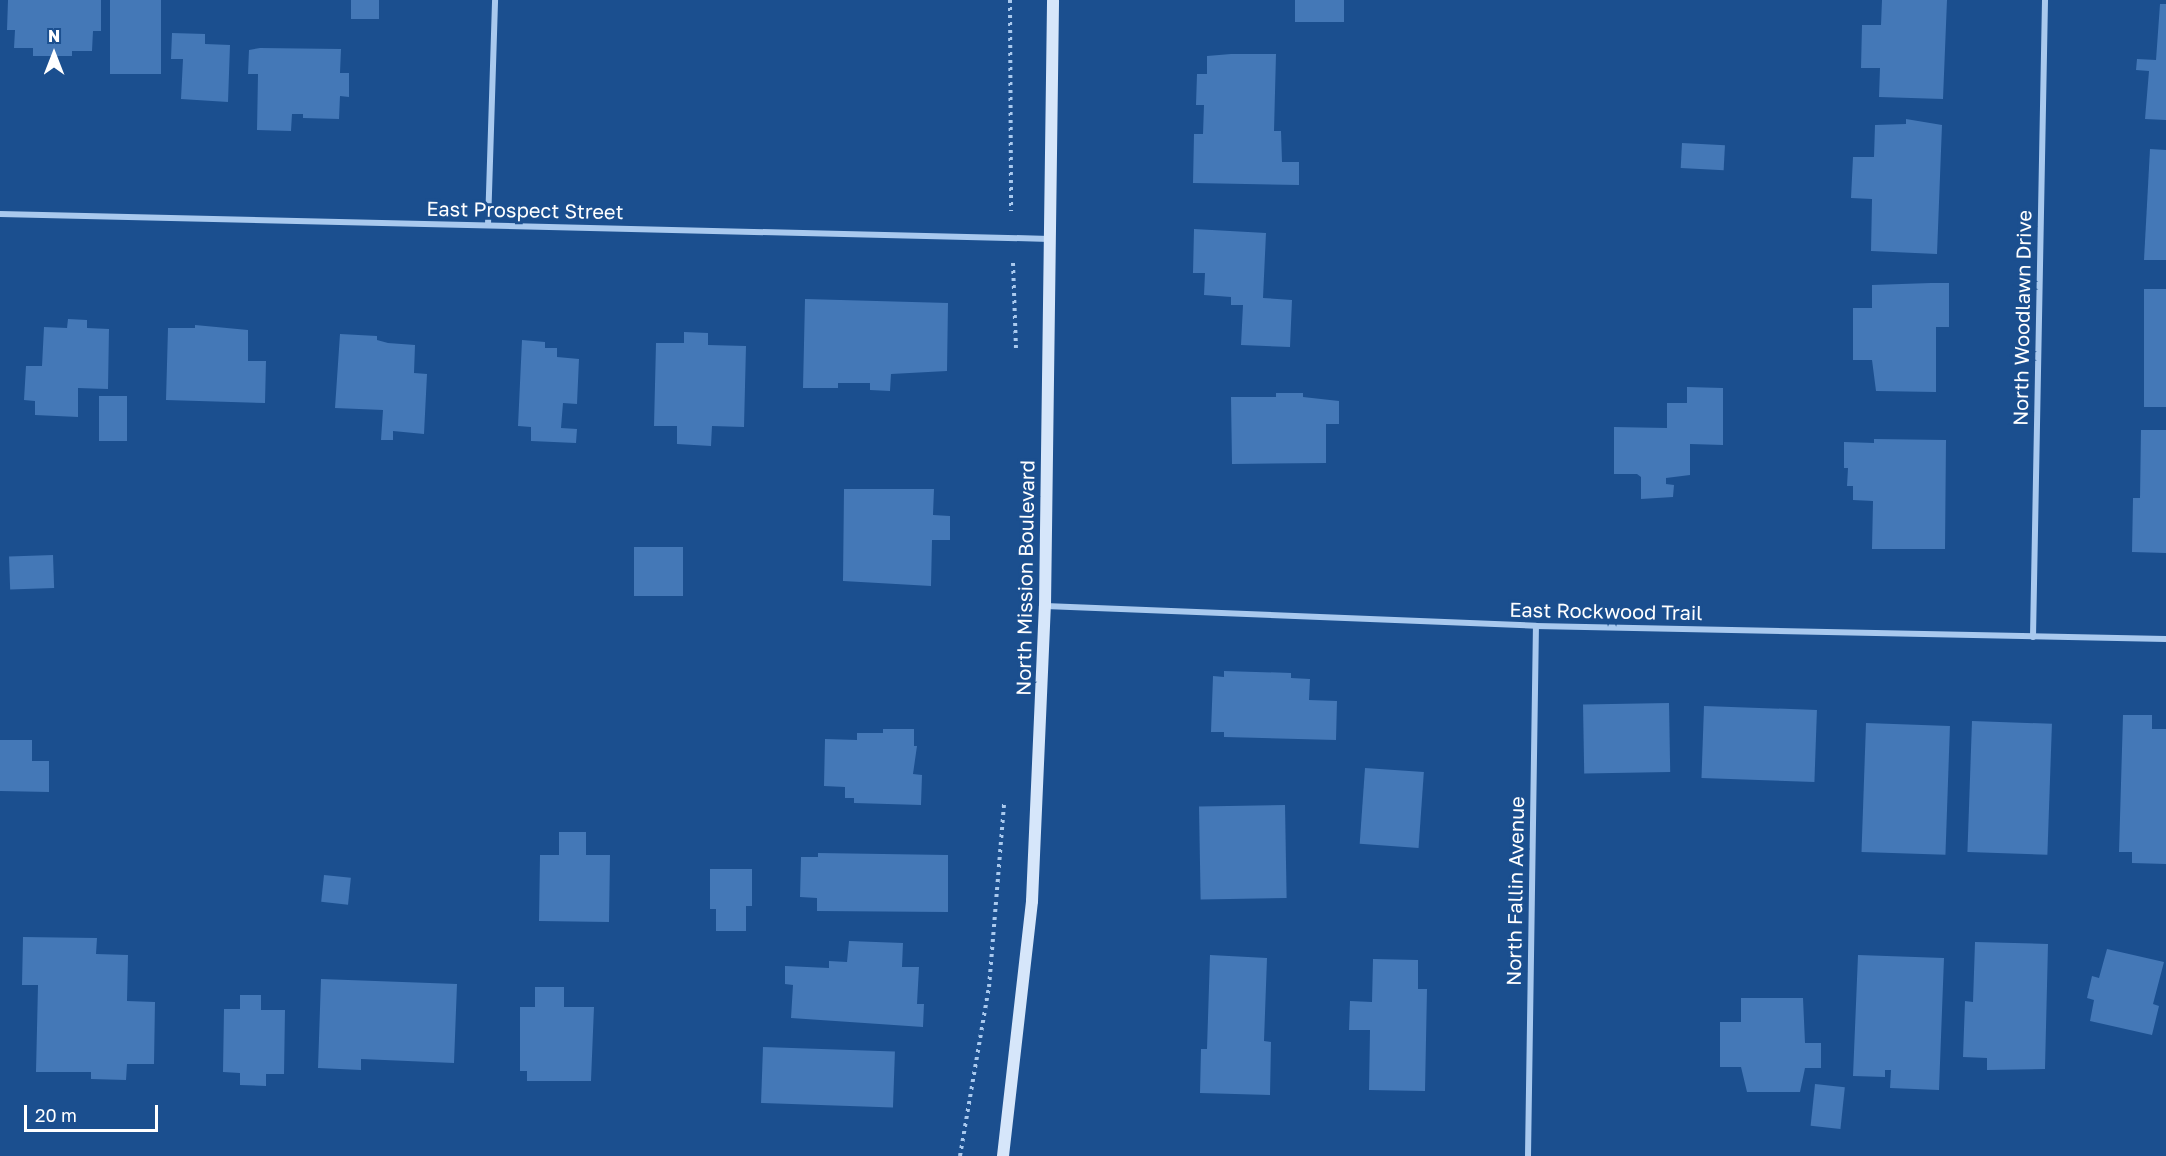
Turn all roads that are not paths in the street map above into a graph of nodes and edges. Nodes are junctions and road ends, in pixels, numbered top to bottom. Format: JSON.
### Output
{"nodes":[{"id":1,"x":495,"y":0,"type":"edge"},
{"id":2,"x":1053,"y":0,"type":"edge"},
{"id":3,"x":2045,"y":0,"type":"edge"},
{"id":4,"x":0,"y":214,"type":"edge"},
{"id":5,"x":488,"y":225,"type":"junction"},
{"id":6,"x":1050,"y":239,"type":"junction"},
{"id":7,"x":1045,"y":606,"type":"junction"},
{"id":8,"x":1536,"y":626,"type":"junction"},
{"id":9,"x":2033,"y":637,"type":"junction"},
{"id":10,"x":2166,"y":639,"type":"edge"},
{"id":11,"x":1003,"y":1156,"type":"edge"},
{"id":12,"x":1528,"y":1156,"type":"edge"}],
"edges":[{"from":1,"to":5,"type":"street"},
{"from":2,"to":6,"type":"main road","name":"North Mission Boulevard"},
{"from":3,"to":9,"type":"street","name":"North Woodlawn Drive"},
{"from":4,"to":5,"type":"street","name":"East Prospect Street"},
{"from":5,"to":6,"type":"street","name":"East Prospect Street"},
{"from":6,"to":7,"type":"main road","name":"North Mission Boulevard"},
{"from":7,"to":8,"type":"street","name":"East Rockwood Trail"},
{"from":7,"to":11,"type":"main road","name":"North Mission Boulevard"},
{"from":8,"to":9,"type":"street","name":"East Rockwood Trail"},
{"from":8,"to":12,"type":"street","name":"North Fallin Avenue"},
{"from":9,"to":10,"type":"street","name":"East Rockwood Trail"}]}
